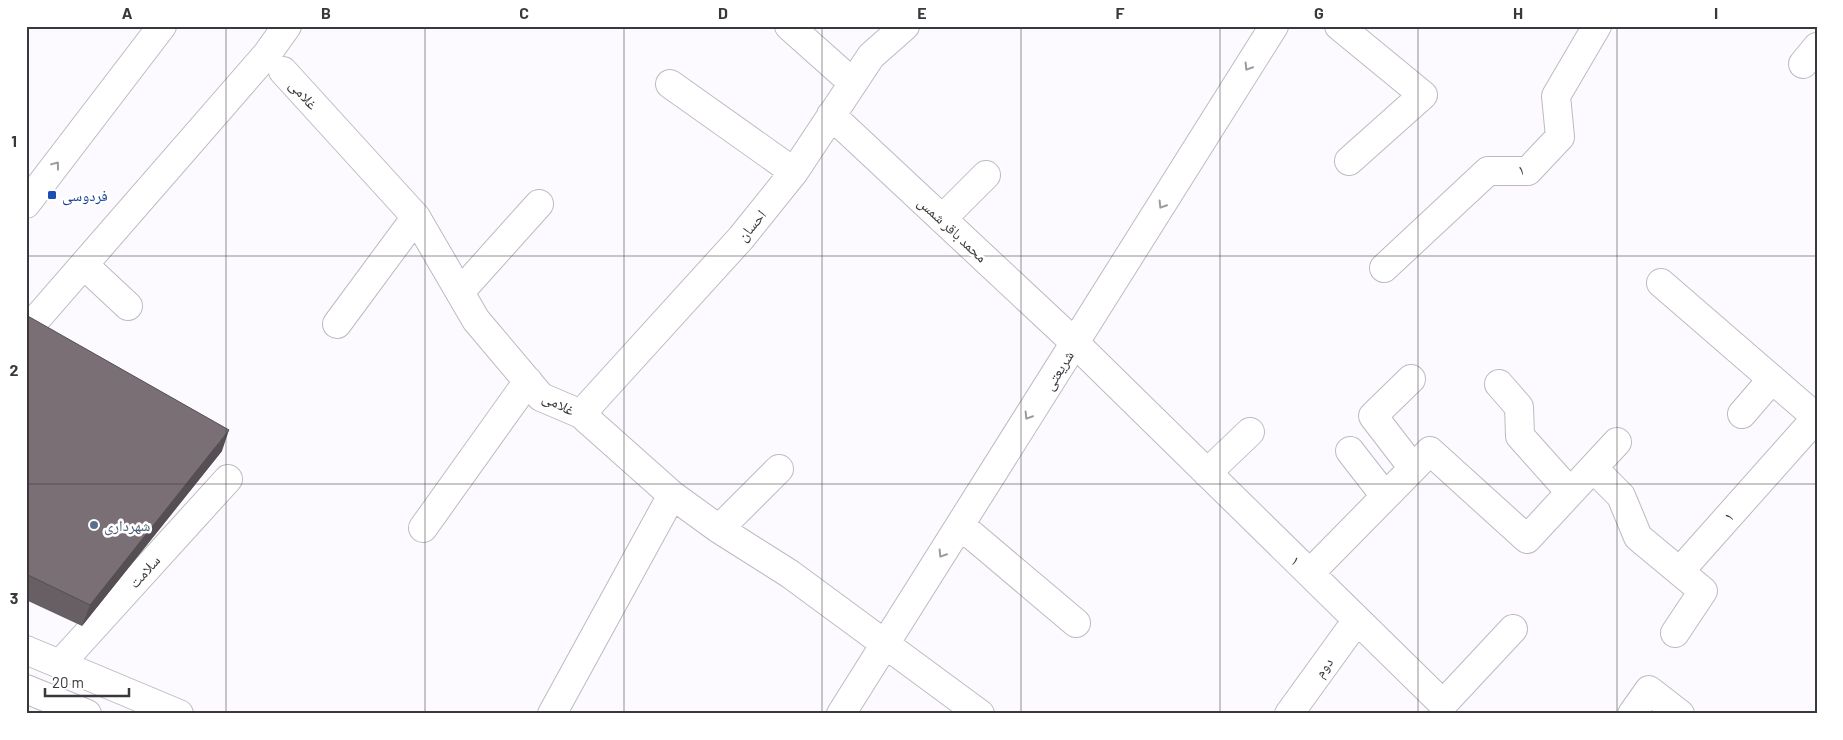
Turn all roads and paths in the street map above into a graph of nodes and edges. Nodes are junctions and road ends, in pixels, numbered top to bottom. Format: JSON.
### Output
{"nodes":[{"id":1,"x":162,"y":26,"type":"edge"},
{"id":2,"x":287,"y":26,"type":"edge"},
{"id":3,"x":789,"y":26,"type":"edge"},
{"id":4,"x":906,"y":26,"type":"edge"},
{"id":5,"x":1274,"y":26,"type":"edge"},
{"id":6,"x":1339,"y":26,"type":"edge"},
{"id":7,"x":1597,"y":26,"type":"edge"},
{"id":8,"x":284,"y":71,"type":"dead end"},
{"id":9,"x":852,"y":83,"type":"junction"},
{"id":10,"x":670,"y":84,"type":"dead end"},
{"id":11,"x":830,"y":116,"type":"junction"},
{"id":12,"x":1349,"y":161,"type":"dead end"},
{"id":13,"x":794,"y":172,"type":"junction"},
{"id":14,"x":986,"y":175,"type":"dead end"},
{"id":15,"x":26,"y":204,"type":"edge"},
{"id":16,"x":539,"y":204,"type":"dead end"},
{"id":17,"x":416,"y":217,"type":"junction"},
{"id":18,"x":942,"y":219,"type":"junction"},
{"id":19,"x":84,"y":265,"type":"junction"},
{"id":20,"x":1384,"y":268,"type":"dead end"},
{"id":21,"x":1660,"y":283,"type":"dead end"},
{"id":22,"x":460,"y":292,"type":"junction"},
{"id":23,"x":128,"y":306,"type":"dead end"},
{"id":24,"x":337,"y":324,"type":"dead end"},
{"id":25,"x":26,"y":331,"type":"edge"},
{"id":26,"x":1075,"y":343,"type":"junction"},
{"id":27,"x":50,"y":347,"type":"edge"},
{"id":28,"x":1772,"y":379,"type":"junction"},
{"id":29,"x":1411,"y":380,"type":"dead end"},
{"id":30,"x":528,"y":381,"type":"junction"},
{"id":31,"x":1499,"y":384,"type":"dead end"},
{"id":32,"x":581,"y":414,"type":"junction"},
{"id":33,"x":1742,"y":414,"type":"dead end"},
{"id":34,"x":1816,"y":418,"type":"edge"},
{"id":35,"x":1250,"y":432,"type":"dead end"},
{"id":36,"x":1617,"y":442,"type":"dead end"},
{"id":37,"x":1350,"y":451,"type":"dead end"},
{"id":38,"x":1413,"y":468,"type":"junction"},
{"id":39,"x":1593,"y":468,"type":"junction"},
{"id":40,"x":778,"y":469,"type":"dead end"},
{"id":41,"x":1207,"y":473,"type":"junction"},
{"id":42,"x":228,"y":479,"type":"dead end"},
{"id":43,"x":1570,"y":492,"type":"junction"},
{"id":44,"x":672,"y":495,"type":"junction"},
{"id":45,"x":1385,"y":496,"type":"junction"},
{"id":46,"x":960,"y":525,"type":"junction"},
{"id":47,"x":423,"y":528,"type":"dead end"},
{"id":48,"x":719,"y":529,"type":"junction"},
{"id":49,"x":1680,"y":571,"type":"junction"},
{"id":50,"x":1310,"y":573,"type":"junction"},
{"id":51,"x":1357,"y":620,"type":"junction"},
{"id":52,"x":1076,"y":623,"type":"dead end"},
{"id":53,"x":1513,"y":629,"type":"dead end"},
{"id":54,"x":1675,"y":633,"type":"dead end"},
{"id":55,"x":885,"y":643,"type":"junction"},
{"id":56,"x":26,"y":650,"type":"edge"},
{"id":57,"x":60,"y":664,"type":"junction"},
{"id":58,"x":26,"y":689,"type":"edge"},
{"id":59,"x":87,"y":714,"type":"edge"},
{"id":60,"x":179,"y":714,"type":"edge"},
{"id":61,"x":552,"y":714,"type":"edge"},
{"id":62,"x":841,"y":714,"type":"edge"},
{"id":63,"x":980,"y":714,"type":"edge"},
{"id":64,"x":1289,"y":714,"type":"edge"},
{"id":65,"x":1632,"y":714,"type":"edge"},
{"id":66,"x":1680,"y":714,"type":"edge"}],
"edges":[{"from":15,"to":1,"type":"street","one_way":true},
{"from":2,"to":19,"type":"street"},
{"from":3,"to":9,"type":"street"},
{"from":4,"to":9,"type":"street","name":"احسان"},
{"from":5,"to":26,"type":"street","name":"شریعتی","one_way":true},
{"from":6,"to":12,"type":"street"},
{"from":7,"to":20,"type":"street","name":"۱"},
{"from":8,"to":17,"type":"street","name":"غلامی"},
{"from":9,"to":11,"type":"street","name":"احسان"},
{"from":10,"to":13,"type":"street"},
{"from":11,"to":13,"type":"street","name":"احسان"},
{"from":11,"to":18,"type":"street","name":"محمد باقر شمس"},
{"from":13,"to":32,"type":"street","name":"احسان"},
{"from":14,"to":18,"type":"street"},
{"from":16,"to":22,"type":"street"},
{"from":17,"to":22,"type":"street","name":"غلامی"},
{"from":17,"to":24,"type":"street"},
{"from":18,"to":26,"type":"street","name":"محمد باقر شمس"},
{"from":19,"to":23,"type":"street"},
{"from":19,"to":25,"type":"street"},
{"from":21,"to":28,"type":"street"},
{"from":22,"to":30,"type":"street","name":"غلامی"},
{"from":25,"to":27,"type":"street"},
{"from":26,"to":41,"type":"street","name":"۱"},
{"from":26,"to":46,"type":"street","name":"شریعتی","one_way":true},
{"from":28,"to":33,"type":"street"},
{"from":28,"to":34,"type":"street"},
{"from":29,"to":38,"type":"street"},
{"from":30,"to":32,"type":"street","name":"غلامی"},
{"from":30,"to":47,"type":"street"},
{"from":31,"to":43,"type":"street"},
{"from":32,"to":44,"type":"street","name":"غلامی"},
{"from":34,"to":49,"type":"street","name":"۱"},
{"from":35,"to":41,"type":"street"},
{"from":36,"to":39,"type":"street"},
{"from":37,"to":45,"type":"street"},
{"from":38,"to":43,"type":"street"},
{"from":38,"to":45,"type":"street"},
{"from":39,"to":43,"type":"street"},
{"from":39,"to":49,"type":"street"},
{"from":40,"to":48,"type":"street"},
{"from":41,"to":50,"type":"street","name":"۱"},
{"from":42,"to":57,"type":"street","name":"سلامت"},
{"from":44,"to":48,"type":"street","name":"غلامی"},
{"from":44,"to":61,"type":"street"},
{"from":45,"to":50,"type":"street"},
{"from":46,"to":52,"type":"street"},
{"from":46,"to":55,"type":"street","name":"شریعتی","one_way":true},
{"from":48,"to":55,"type":"street","name":"غلامی"},
{"from":49,"to":54,"type":"street"},
{"from":50,"to":51,"type":"street","name":"۱"},
{"from":51,"to":53,"type":"street","name":"۱"},
{"from":51,"to":64,"type":"street","name":"دوم"},
{"from":55,"to":62,"type":"street","name":"شریعتی"},
{"from":55,"to":63,"type":"street","name":"غلامی"},
{"from":56,"to":57,"type":"street"},
{"from":57,"to":60,"type":"street"},
{"from":58,"to":59,"type":"street"},
{"from":65,"to":66,"type":"street"}]}
